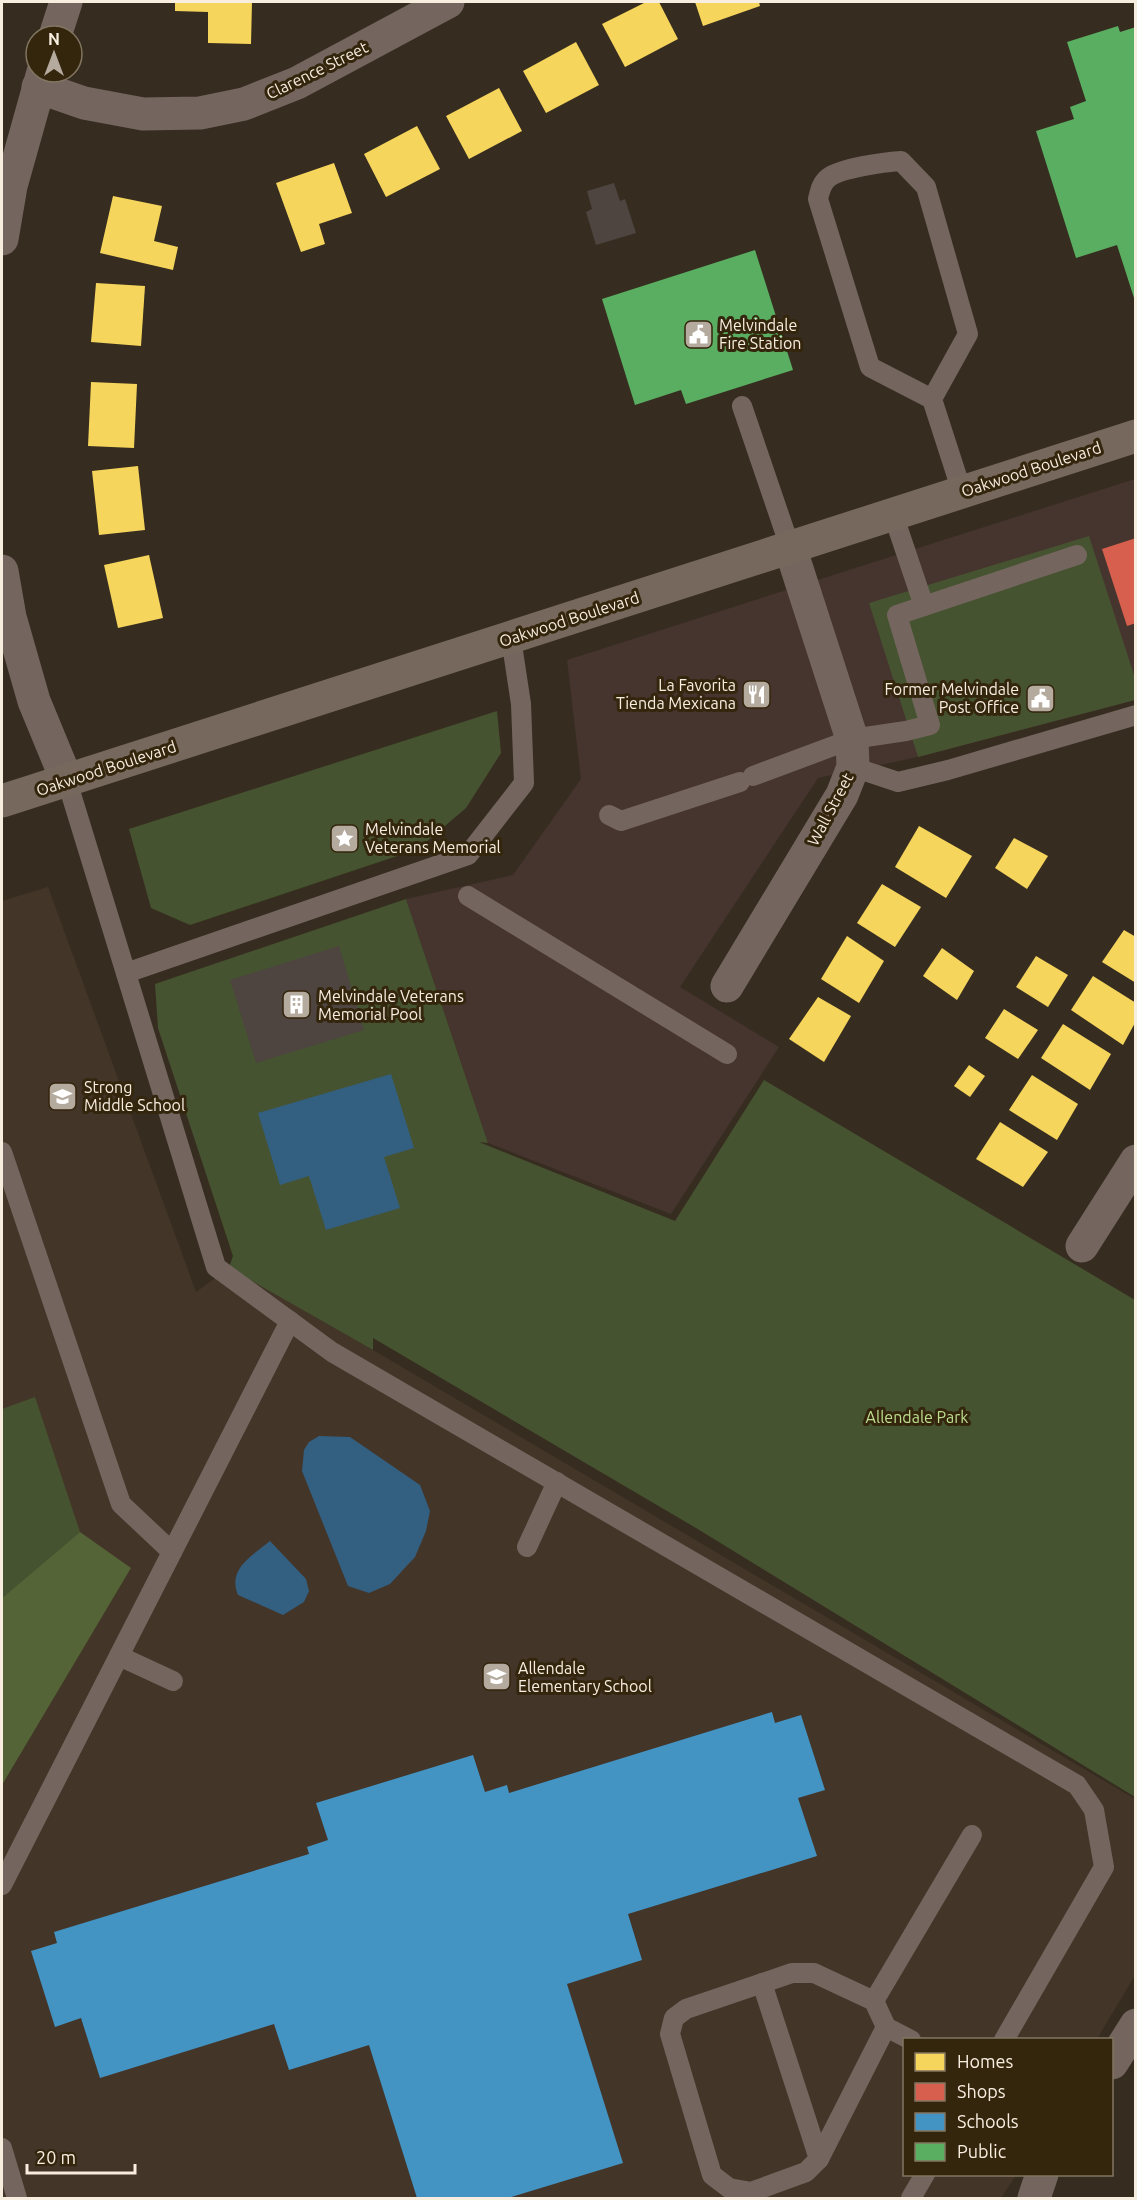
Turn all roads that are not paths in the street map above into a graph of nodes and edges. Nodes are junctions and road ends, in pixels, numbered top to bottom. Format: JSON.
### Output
{"nodes":[{"id":1,"x":66,"y":2,"type":"edge"},
{"id":2,"x":448,"y":2,"type":"edge"},
{"id":3,"x":59,"y":24,"type":"edge"},
{"id":4,"x":39,"y":84,"type":"edge"},
{"id":5,"x":49,"y":84,"type":"edge"},
{"id":6,"x":2,"y":239,"type":"edge"},
{"id":7,"x":932,"y":399,"type":"junction"},
{"id":8,"x":742,"y":406,"type":"dead end"},
{"id":9,"x":1136,"y":436,"type":"edge"},
{"id":10,"x":963,"y":492,"type":"junction"},
{"id":11,"x":893,"y":514,"type":"junction"},
{"id":12,"x":790,"y":548,"type":"junction"},
{"id":13,"x":1077,"y":555,"type":"dead end"},
{"id":14,"x":2,"y":571,"type":"edge"},
{"id":15,"x":924,"y":606,"type":"junction"},
{"id":16,"x":511,"y":638,"type":"junction"},
{"id":17,"x":1136,"y":715,"type":"edge"},
{"id":18,"x":852,"y":753,"type":"junction"},
{"id":19,"x":68,"y":781,"type":"junction"},
{"id":20,"x":2,"y":801,"type":"edge"},
{"id":21,"x":609,"y":815,"type":"dead end"},
{"id":22,"x":468,"y":896,"type":"dead end"},
{"id":23,"x":126,"y":973,"type":"junction"},
{"id":24,"x":727,"y":986,"type":"dead end"},
{"id":25,"x":728,"y":1054,"type":"dead end"},
{"id":26,"x":2,"y":1152,"type":"edge"},
{"id":27,"x":1136,"y":1161,"type":"edge"},
{"id":28,"x":1082,"y":1246,"type":"dead end"},
{"id":29,"x":290,"y":1321,"type":"junction"},
{"id":30,"x":557,"y":1482,"type":"junction"},
{"id":31,"x":527,"y":1547,"type":"dead end"},
{"id":32,"x":172,"y":1552,"type":"junction"},
{"id":33,"x":119,"y":1656,"type":"junction"},
{"id":34,"x":173,"y":1681,"type":"dead end"},
{"id":35,"x":972,"y":1835,"type":"dead end"},
{"id":36,"x":2,"y":1885,"type":"edge"},
{"id":37,"x":762,"y":1983,"type":"junction"},
{"id":38,"x":874,"y":2001,"type":"junction"},
{"id":39,"x":1136,"y":2025,"type":"edge"},
{"id":40,"x":886,"y":2027,"type":"junction"},
{"id":41,"x":907,"y":2038,"type":"edge"},
{"id":42,"x":1005,"y":2038,"type":"edge"},
{"id":43,"x":1113,"y":2061,"type":"edge"},
{"id":44,"x":2,"y":2148,"type":"edge"},
{"id":45,"x":819,"y":2159,"type":"junction"},
{"id":46,"x":924,"y":2176,"type":"edge"},
{"id":47,"x":1042,"y":2176,"type":"edge"},
{"id":48,"x":17,"y":2199,"type":"edge"},
{"id":49,"x":911,"y":2199,"type":"edge"},
{"id":50,"x":1034,"y":2199,"type":"edge"}],
"edges":[{"from":1,"to":3,"type":"street"},
{"from":2,"to":5,"type":"street","name":"Clarence Street"},
{"from":4,"to":6,"type":"street"},
{"from":7,"to":7,"type":"lane"},
{"from":7,"to":10,"type":"lane"},
{"from":8,"to":12,"type":"lane"},
{"from":9,"to":10,"type":"main road","name":"Oakwood Boulevard"},
{"from":10,"to":11,"type":"main road","name":"Oakwood Boulevard"},
{"from":11,"to":12,"type":"main road","name":"Oakwood Boulevard"},
{"from":11,"to":15,"type":"lane"},
{"from":12,"to":16,"type":"main road","name":"Oakwood Boulevard"},
{"from":12,"to":18,"type":"street"},
{"from":13,"to":15,"type":"lane"},
{"from":14,"to":19,"type":"street"},
{"from":15,"to":18,"type":"lane"},
{"from":16,"to":19,"type":"main road","name":"Oakwood Boulevard"},
{"from":16,"to":23,"type":"lane"},
{"from":17,"to":18,"type":"lane"},
{"from":18,"to":21,"type":"lane"},
{"from":18,"to":24,"type":"street","name":"Wall Street"},
{"from":19,"to":20,"type":"main road","name":"Oakwood Boulevard"},
{"from":19,"to":23,"type":"lane"},
{"from":22,"to":25,"type":"lane"},
{"from":23,"to":29,"type":"lane"},
{"from":26,"to":32,"type":"lane"},
{"from":27,"to":28,"type":"street"},
{"from":29,"to":30,"type":"lane"},
{"from":29,"to":32,"type":"lane"},
{"from":30,"to":31,"type":"lane"},
{"from":30,"to":42,"type":"lane"},
{"from":32,"to":33,"type":"lane"},
{"from":33,"to":34,"type":"lane"},
{"from":33,"to":36,"type":"lane"},
{"from":35,"to":38,"type":"lane"},
{"from":37,"to":38,"type":"lane"},
{"from":37,"to":45,"type":"lane"},
{"from":37,"to":45,"type":"lane"},
{"from":38,"to":40,"type":"lane"},
{"from":39,"to":43,"type":"street"},
{"from":40,"to":41,"type":"lane"},
{"from":40,"to":45,"type":"lane"},
{"from":44,"to":48,"type":"lane"},
{"from":46,"to":49,"type":"lane"},
{"from":47,"to":50,"type":"street"}]}
